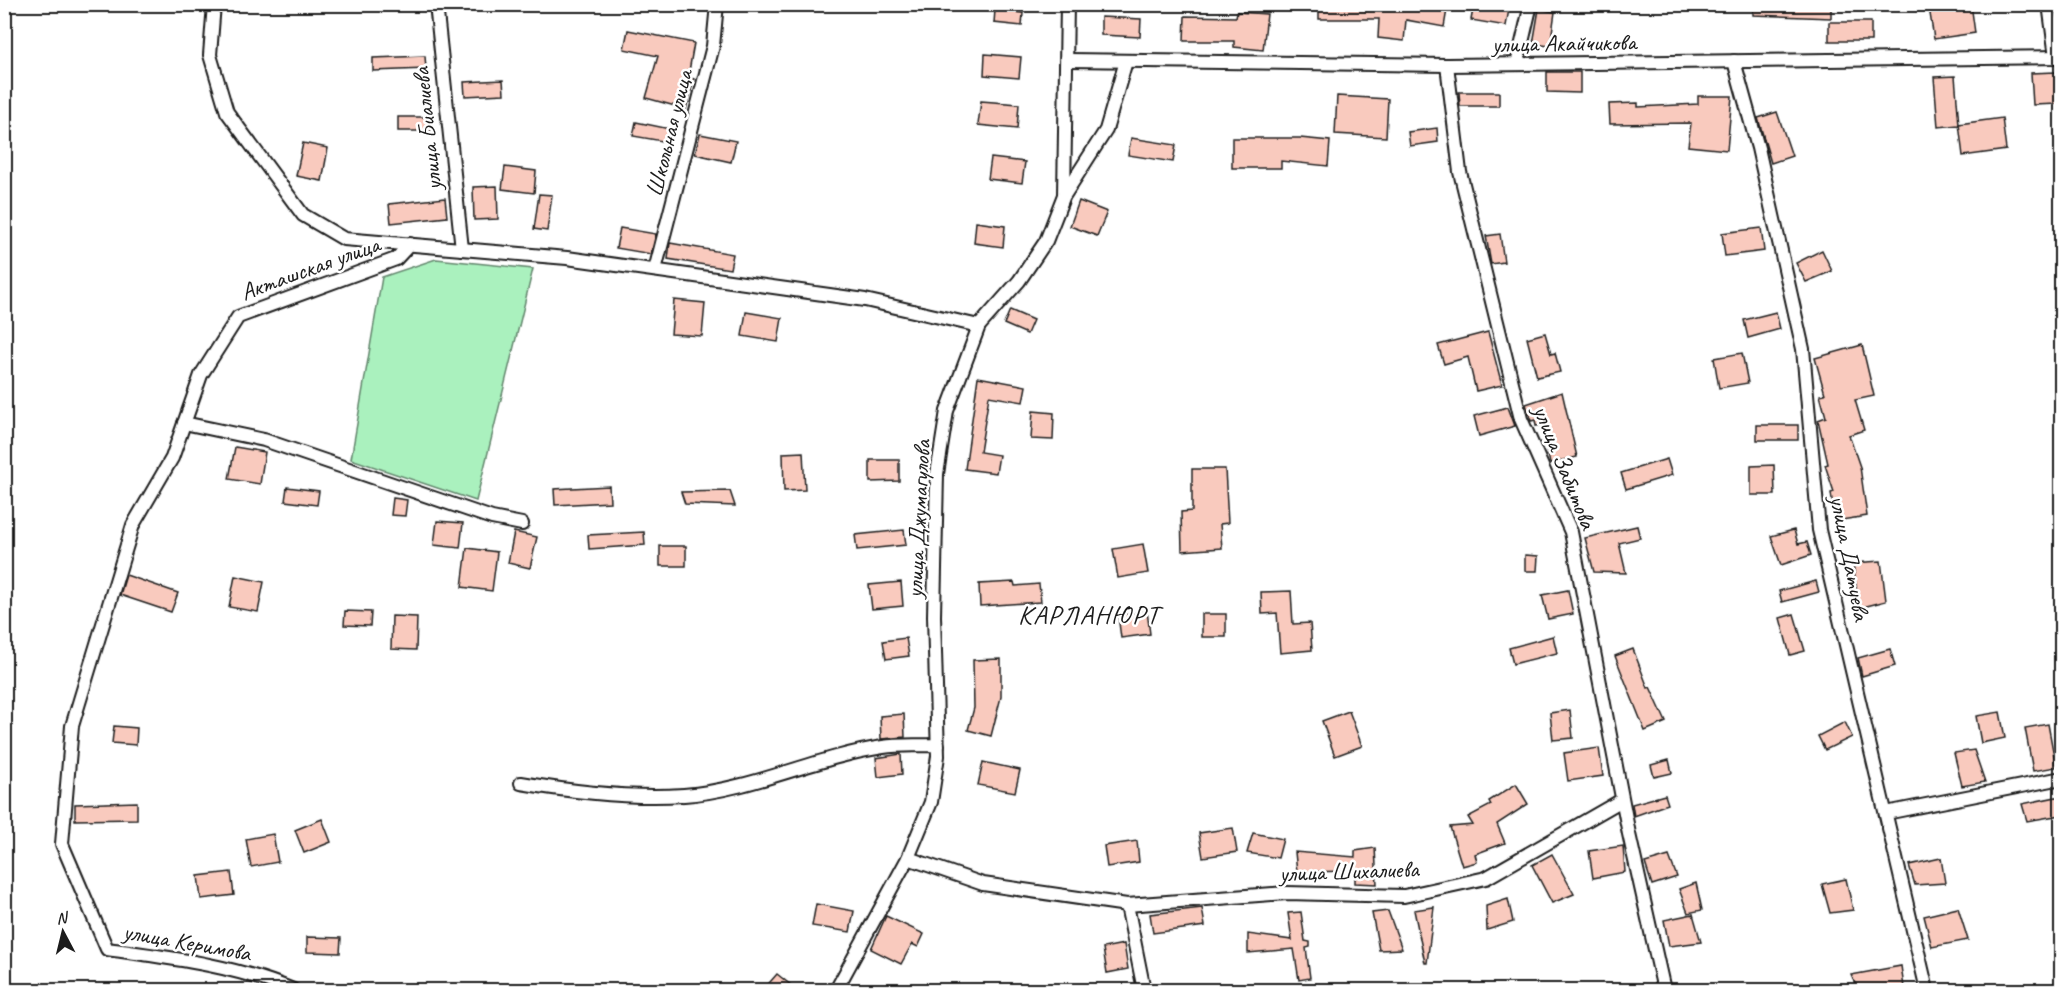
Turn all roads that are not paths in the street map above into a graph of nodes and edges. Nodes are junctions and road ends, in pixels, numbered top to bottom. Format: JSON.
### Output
{"nodes":[{"id":1,"x":214,"y":4,"type":"edge"},
{"id":2,"x":436,"y":4,"type":"edge"},
{"id":3,"x":717,"y":4,"type":"edge"},
{"id":4,"x":1067,"y":4,"type":"edge"},
{"id":5,"x":1531,"y":4,"type":"edge"},
{"id":6,"x":2049,"y":4,"type":"edge"},
{"id":7,"x":2059,"y":57,"type":"edge"},
{"id":8,"x":1068,"y":60,"type":"junction"},
{"id":9,"x":1126,"y":61,"type":"junction"},
{"id":10,"x":1734,"y":61,"type":"junction"},
{"id":11,"x":1517,"y":64,"type":"junction"},
{"id":12,"x":1447,"y":66,"type":"junction"},
{"id":13,"x":1064,"y":195,"type":"junction"},
{"id":14,"x":410,"y":244,"type":"junction"},
{"id":15,"x":462,"y":249,"type":"junction"},
{"id":16,"x":655,"y":270,"type":"junction"},
{"id":17,"x":979,"y":326,"type":"junction"},
{"id":18,"x":184,"y":423,"type":"junction"},
{"id":19,"x":522,"y":524,"type":"dead end"},
{"id":20,"x":938,"y":745,"type":"junction"},
{"id":21,"x":2061,"y":778,"type":"edge"},
{"id":22,"x":521,"y":783,"type":"dead end"},
{"id":23,"x":1622,"y":800,"type":"junction"},
{"id":24,"x":1886,"y":813,"type":"junction"},
{"id":25,"x":908,"y":858,"type":"junction"},
{"id":26,"x":1127,"y":905,"type":"junction"},
{"id":27,"x":107,"y":949,"type":"joint"},
{"id":28,"x":293,"y":990,"type":"edge"},
{"id":29,"x":836,"y":990,"type":"edge"},
{"id":30,"x":1144,"y":990,"type":"edge"},
{"id":31,"x":1664,"y":990,"type":"edge"},
{"id":32,"x":1927,"y":990,"type":"edge"}],
"edges":[{"from":1,"to":14,"type":"street","name":"Акташская улица"},
{"from":2,"to":15,"type":"street","name":"улица Биалиева"},
{"from":3,"to":16,"type":"street","name":"Школьная улица"},
{"from":4,"to":8,"type":"street","name":"улица Джумагулова"},
{"from":5,"to":11,"type":"street"},
{"from":6,"to":7,"type":"street"},
{"from":7,"to":10,"type":"street","name":"улица Акайчикова"},
{"from":8,"to":9,"type":"street","name":"улица Акайчикова"},
{"from":8,"to":13,"type":"street","name":"улица Джумагулова"},
{"from":9,"to":12,"type":"street","name":"улица Акайчикова"},
{"from":9,"to":13,"type":"street"},
{"from":10,"to":11,"type":"street","name":"улица Акайчикова"},
{"from":10,"to":24,"type":"street","name":"улица Датуева"},
{"from":11,"to":12,"type":"street","name":"улица Акайчикова"},
{"from":12,"to":23,"type":"street","name":"улица Забитова"},
{"from":13,"to":17,"type":"street","name":"улица Джумагулова"},
{"from":14,"to":15,"type":"street"},
{"from":14,"to":18,"type":"street","name":"Акташская улица"},
{"from":15,"to":16,"type":"street"},
{"from":16,"to":17,"type":"street"},
{"from":17,"to":20,"type":"street","name":"улица Джумагулова"},
{"from":18,"to":19,"type":"street"},
{"from":18,"to":27,"type":"street","name":"Акташская улица"},
{"from":20,"to":22,"type":"street"},
{"from":20,"to":25,"type":"street","name":"улица Джумагулова"},
{"from":21,"to":24,"type":"street"},
{"from":23,"to":26,"type":"street","name":"улица Шихалиева"},
{"from":23,"to":31,"type":"street","name":"улица Забитова"},
{"from":24,"to":32,"type":"street","name":"улица Датуева"},
{"from":25,"to":26,"type":"street","name":"улица Шихалиева"},
{"from":25,"to":29,"type":"street","name":"улица Джумагулова"},
{"from":26,"to":30,"type":"street"},
{"from":27,"to":28,"type":"street","name":"улица Керимова"}]}
